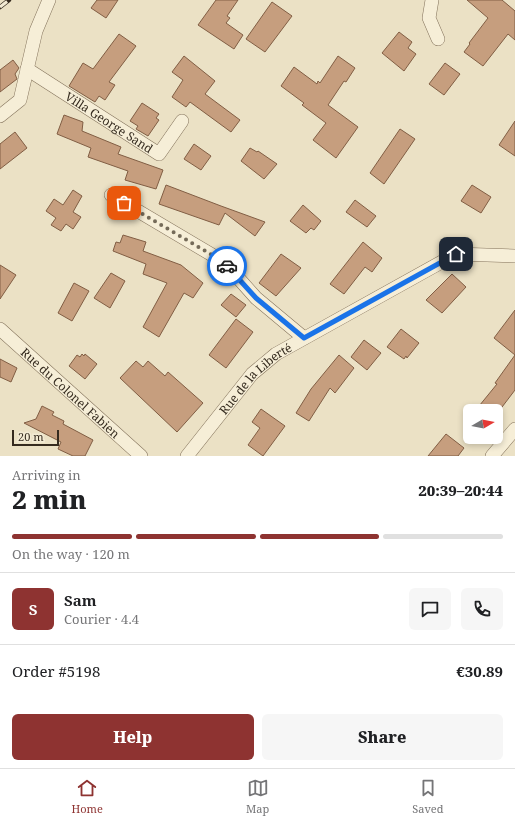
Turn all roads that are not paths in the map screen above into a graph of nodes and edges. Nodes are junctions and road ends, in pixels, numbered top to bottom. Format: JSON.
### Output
{"nodes":[{"id":1,"x":49,"y":0,"type":"edge"},
{"id":2,"x":432,"y":0,"type":"edge"},
{"id":3,"x":438,"y":38,"type":"dead end"},
{"id":4,"x":27,"y":69,"type":"junction"},
{"id":5,"x":0,"y":116,"type":"edge"},
{"id":6,"x":182,"y":121,"type":"dead end"},
{"id":7,"x":111,"y":195,"type":"dead end"},
{"id":8,"x":515,"y":256,"type":"edge"},
{"id":9,"x":0,"y":329,"type":"edge"},
{"id":10,"x":304,"y":338,"type":"junction"},
{"id":11,"x":515,"y":429,"type":"edge"},
{"id":12,"x":141,"y":456,"type":"edge"},
{"id":13,"x":187,"y":456,"type":"edge"},
{"id":14,"x":492,"y":456,"type":"edge"}],
"edges":[{"from":1,"to":4,"type":"street"},
{"from":2,"to":3,"type":"street"},
{"from":4,"to":5,"type":"street"},
{"from":4,"to":6,"type":"street","name":"Villa George Sand"},
{"from":7,"to":10,"type":"street"},
{"from":8,"to":10,"type":"street","name":"Rue de la Liberté"},
{"from":9,"to":12,"type":"street","name":"Rue du Colonel Fabien"},
{"from":10,"to":13,"type":"street","name":"Rue de la Liberté"},
{"from":11,"to":14,"type":"street"}]}
